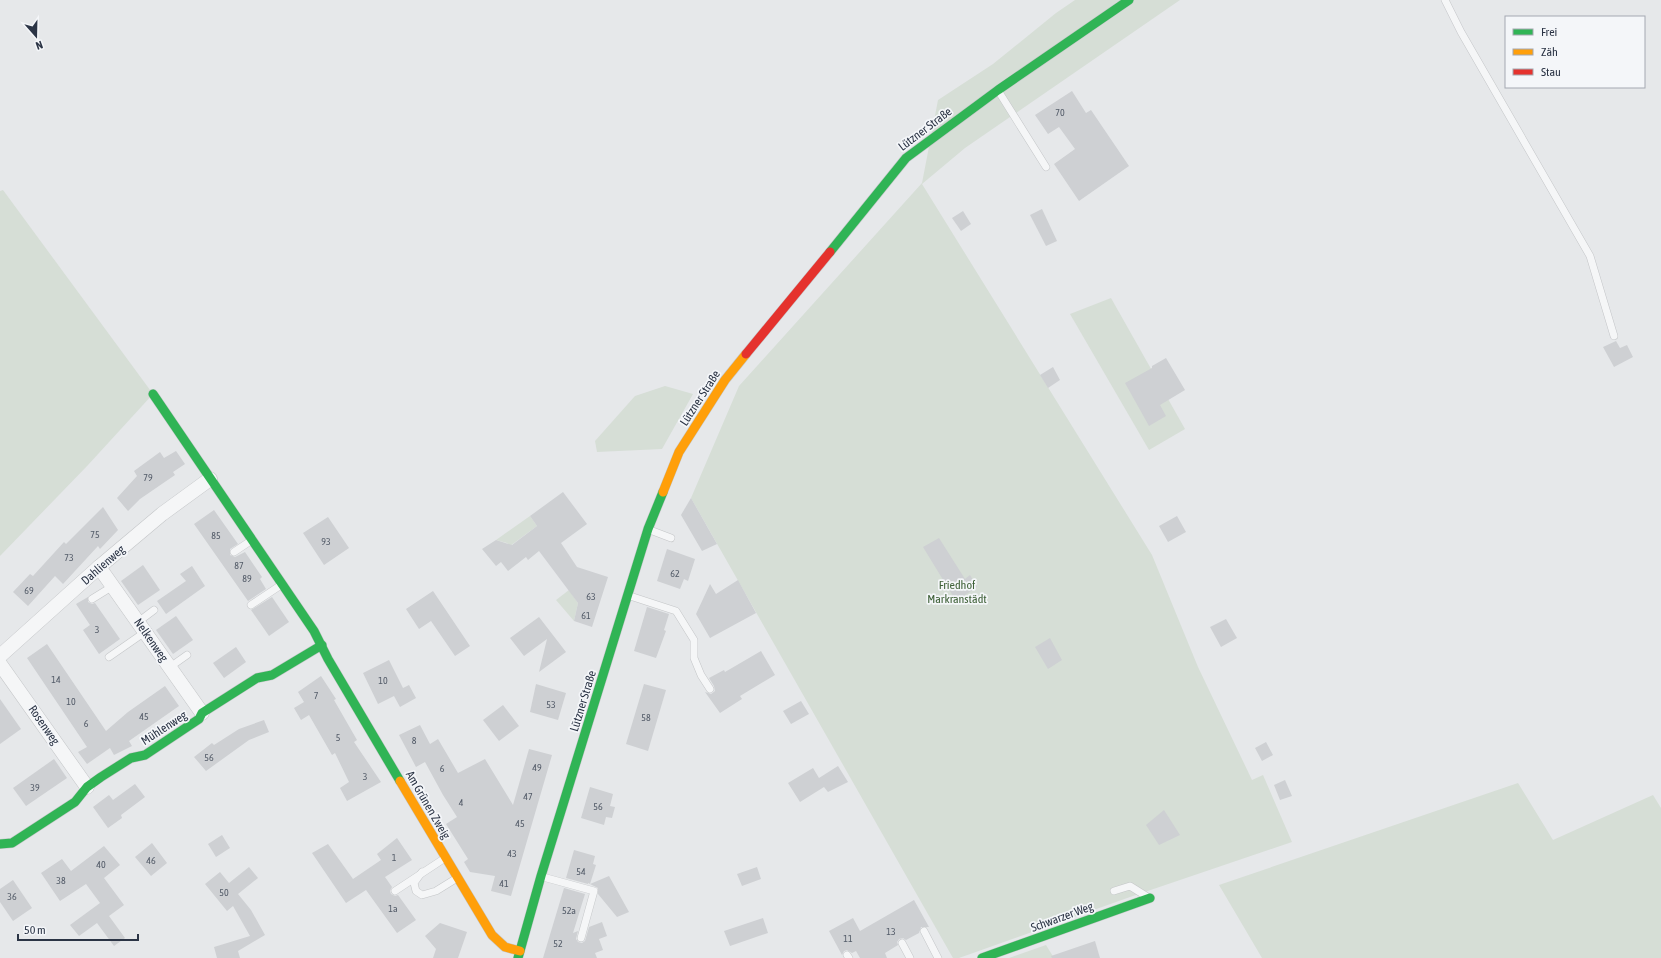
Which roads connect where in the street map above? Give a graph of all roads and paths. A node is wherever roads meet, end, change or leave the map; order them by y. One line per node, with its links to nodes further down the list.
1 (1129, 0): 3 (street, Lützner Straße)
2 (1445, 0): 5 (lane)
3 (998, 90): 4 (lane); 8 (street, Lützner Straße)
4 (1046, 167)
5 (1614, 336)
6 (152, 394): 7 (street)
7 (210, 479): 10 (street); 12 (street, Dahlienweg)
8 (648, 529): 9 (lane); 15 (street, Lützner Straße)
9 (671, 538)
10 (252, 539): 11 (lane); 13 (street)
11 (234, 552)
12 (99, 567): 14 (street, Nelkenweg); 22 (street, Dahlienweg)
13 (282, 584): 17 (lane); 20 (street)
14 (113, 586): 16 (lane); 19 (street, Nelkenweg)
15 (628, 595): 26 (lane); 32 (street, Lützner Straße)
16 (92, 599)
17 (251, 605)
18 (154, 610): 19 (lane)
19 (142, 627): 23 (lane); 25 (street, Nelkenweg)
20 (322, 645): 27 (street, Mühlenweg); 30 (street, Am Grünen Zweig)
21 (187, 655): 25 (lane)
22 (0, 656)
23 (109, 657)
24 (0, 664): 28 (street, Rosenweg)
25 (170, 667): 27 (street, Nelkenweg)
26 (710, 689)
27 (202, 713): 28 (street, Mühlenweg)
28 (87, 787): 29 (street, Mühlenweg)
29 (0, 844)
30 (445, 858): 31 (lane); 33 (street, Am Grünen Zweig)
31 (422, 872): 33 (lane); 34 (lane)
32 (541, 876): 38 (lane); 40 (street, Lützner Straße)
33 (457, 878): 40 (street, Am Grünen Zweig)
34 (394, 891)
35 (1114, 891): 36 (lane)
36 (1150, 898): 43 (street, Schwarzer Weg)
37 (924, 931): 42 (lane)
38 (581, 938)
39 (902, 943): 41 (lane)
40 (519, 954)
41 (910, 958)
42 (938, 958)
43 (982, 958)

